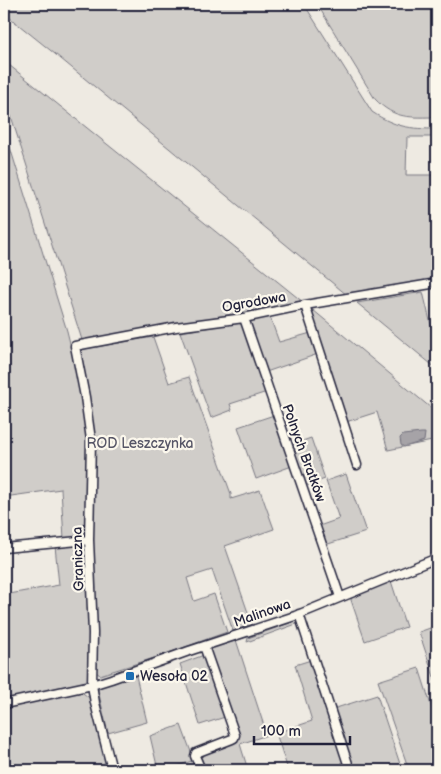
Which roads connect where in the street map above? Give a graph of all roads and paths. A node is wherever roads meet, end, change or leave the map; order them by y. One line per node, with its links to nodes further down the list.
1 (437, 283): 2 (street, Ogrodowa)
2 (305, 305): 3 (street, Ogrodowa); 5 (street)
3 (244, 318): 4 (street, Ogrodowa); 9 (street, Polnych Bratków)
4 (75, 346): 6 (street, Graniczna)
5 (357, 465)
6 (89, 540): 7 (street); 12 (street, Graniczna)
7 (4, 548)
8 (437, 558): 9 (street, Malinowa)
9 (340, 598): 10 (street, Malinowa)
10 (299, 614): 11 (street, Malinowa); 16 (street)
11 (204, 646): 12 (street, Malinowa); 15 (street)
12 (92, 685): 13 (street, Malinowa); 14 (street, Graniczna)
13 (4, 704)
14 (112, 770)
15 (201, 770)
16 (350, 770)

